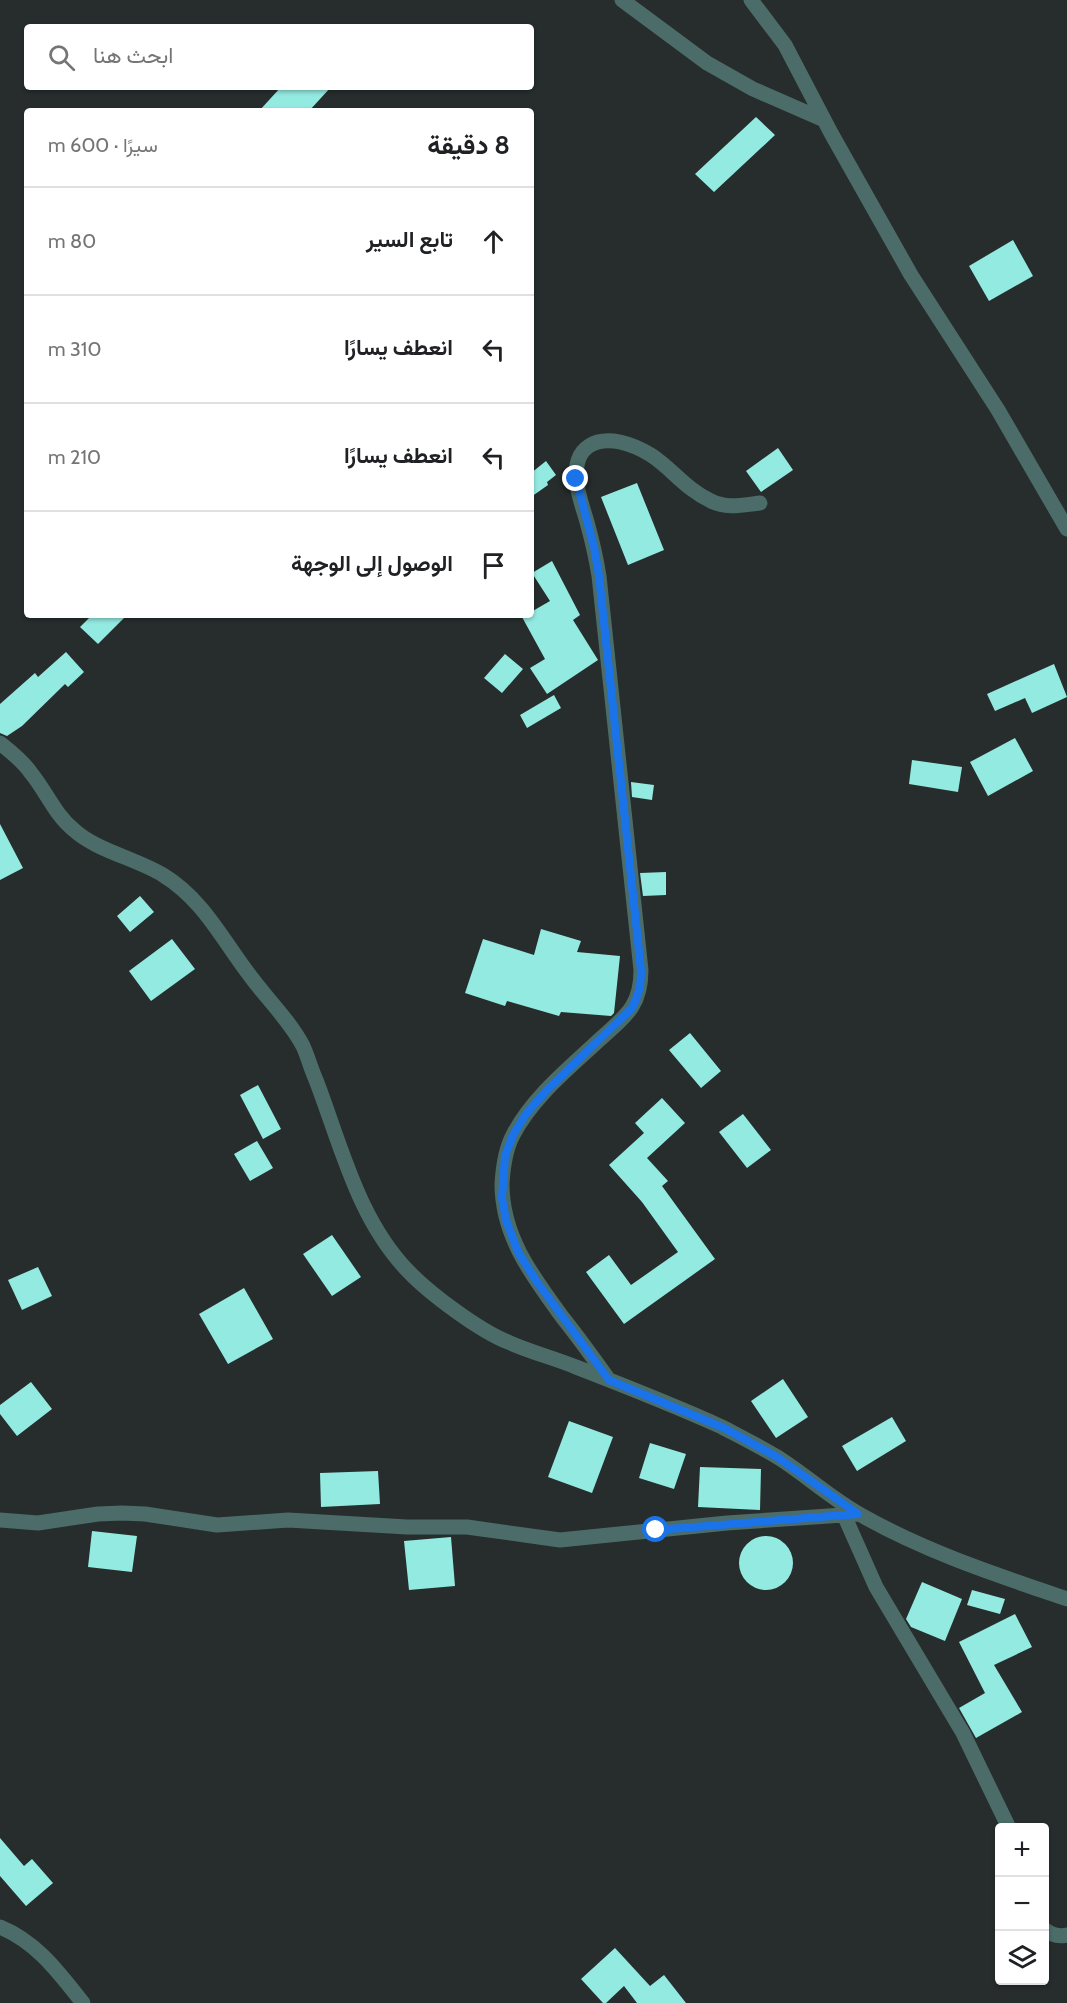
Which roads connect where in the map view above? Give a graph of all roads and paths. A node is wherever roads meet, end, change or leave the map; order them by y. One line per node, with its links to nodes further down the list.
1 (622, 0): 3 (street)
2 (751, 0): 3 (street)
3 (824, 120): 5 (street)
4 (760, 503): 7 (street)
5 (1067, 529)
6 (0, 743): 7 (street)
7 (609, 1380): 8 (street)
8 (851, 1514): 9 (street); 10 (street); 11 (street)
9 (0, 1520)
10 (1067, 1599)
11 (1007, 1823)
12 (0, 1927): 15 (street)
13 (1047, 1931): 14 (street)
14 (1067, 1935)
15 (83, 2003)

